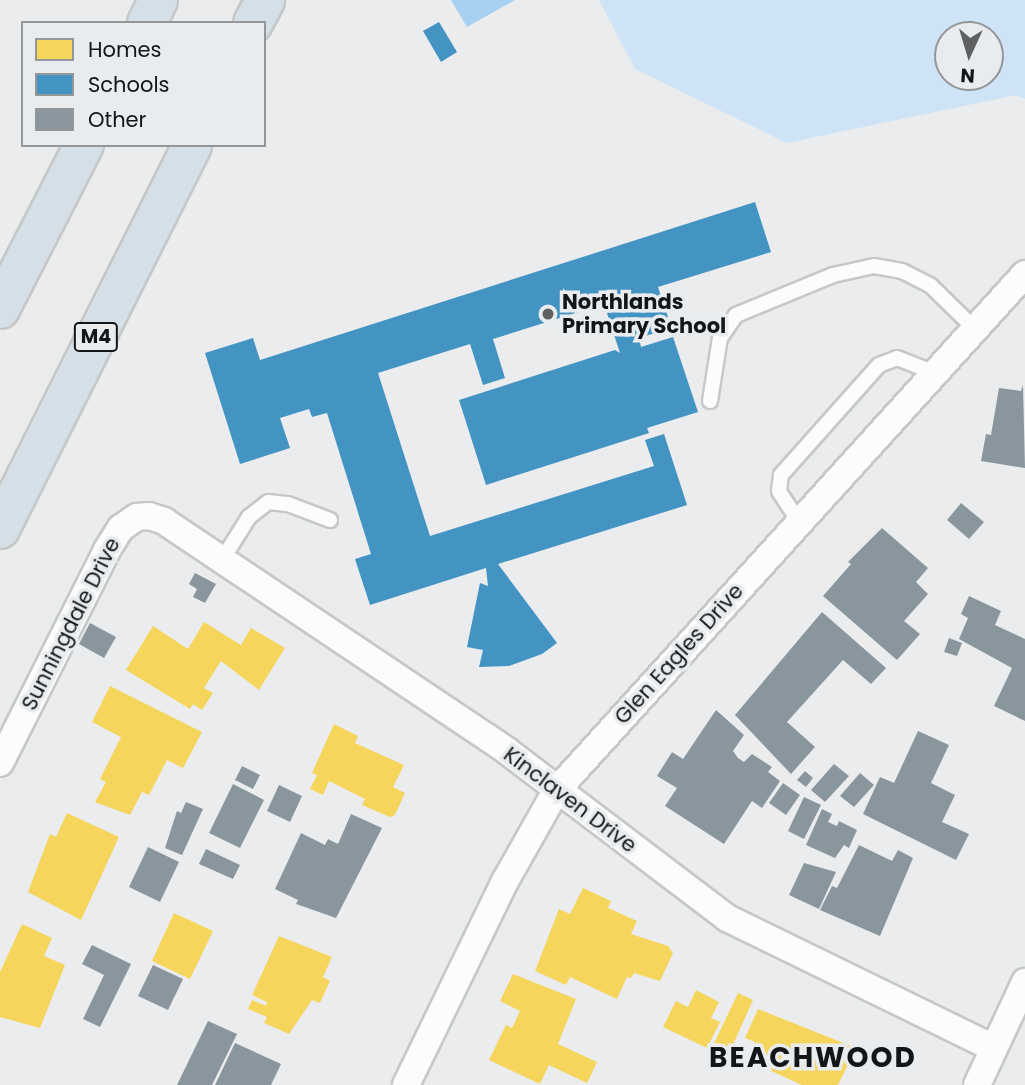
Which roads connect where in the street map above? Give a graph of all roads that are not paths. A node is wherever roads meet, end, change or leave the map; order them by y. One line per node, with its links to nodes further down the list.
1 (158, 0): 3 (highway)
2 (265, 0): 4 (highway)
3 (147, 21)
4 (254, 21)
5 (83, 147): 8 (highway)
6 (191, 147): 15 (highway, M4)
7 (1025, 274): 9 (street, Glen Eagles Drive)
8 (0, 309)
9 (975, 328): 10 (street, Glen Eagles Drive); 11 (lane)
10 (935, 373): 14 (street, Glen Eagles Drive); 14 (lane)
11 (710, 401)
12 (330, 520): 16 (lane)
13 (164, 521): 16 (street, Kinclaven Drive); 17 (street, Sunningdale Drive)
14 (799, 522): 18 (street, Glen Eagles Drive)
15 (0, 529)
16 (222, 560): 18 (street, Kinclaven Drive)
17 (0, 763)
18 (556, 791): 20 (street, Kinclaven Drive); 21 (street, Glen Eagles Drive)
19 (1025, 982): 20 (street)
20 (994, 1048): 22 (street)
21 (406, 1085)
22 (976, 1085)

